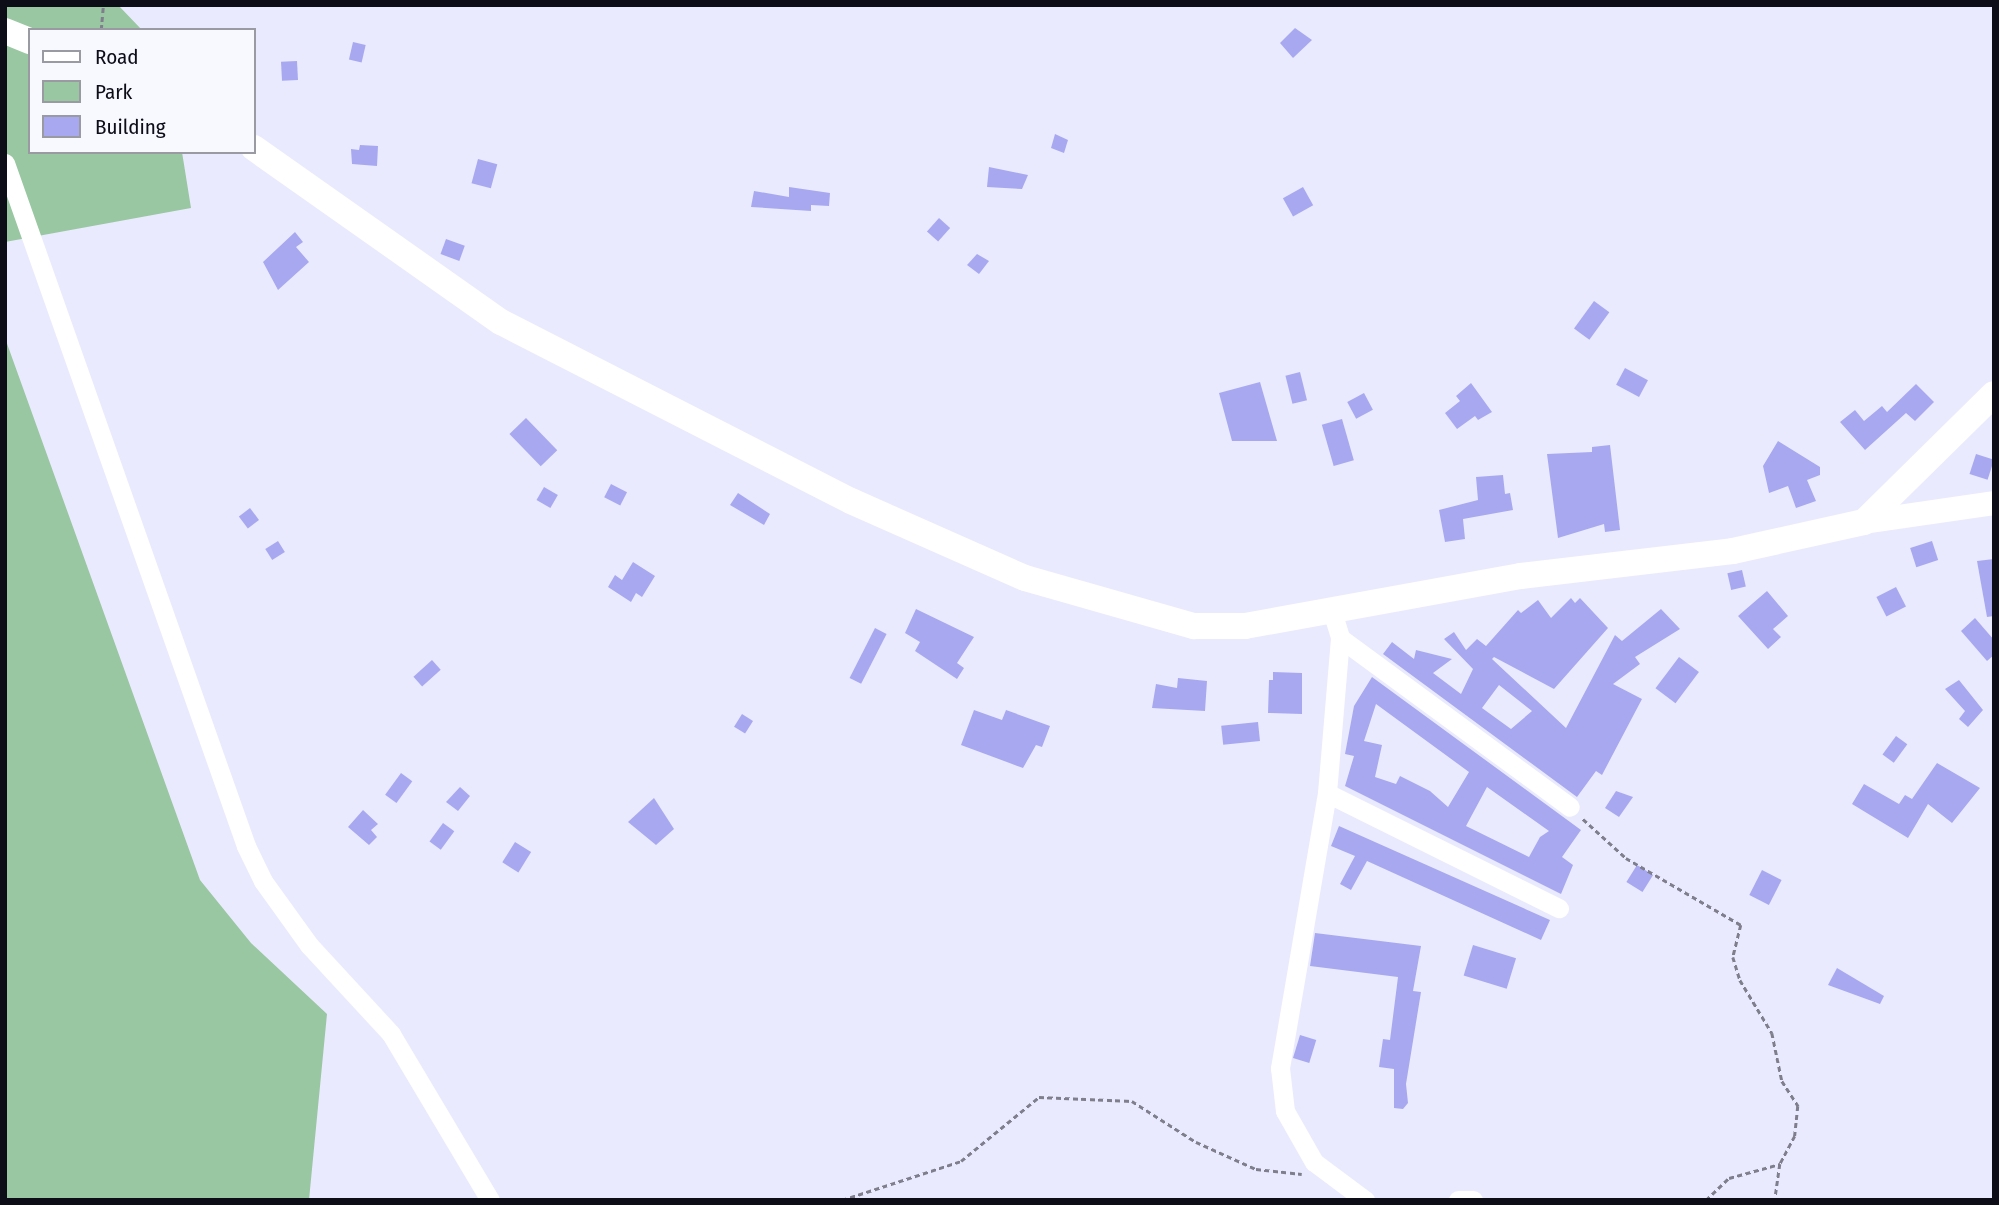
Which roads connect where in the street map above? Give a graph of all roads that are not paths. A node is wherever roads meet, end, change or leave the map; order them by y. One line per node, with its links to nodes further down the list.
1 (5, 31): 2 (main road)
2 (28, 40)
3 (256, 149): 8 (main road)
4 (5, 163): 13 (street)
5 (1994, 394): 7 (main road)
6 (1994, 503): 7 (street)
7 (1864, 522): 8 (main road)
8 (1332, 611): 9 (street)
9 (1340, 638): 10 (street); 11 (street)
10 (1327, 793): 12 (street); 14 (street)
11 (1570, 807)
12 (1559, 908)
13 (490, 1200)
14 (1365, 1200)
15 (1458, 1200): 16 (street)
16 (1473, 1200)

